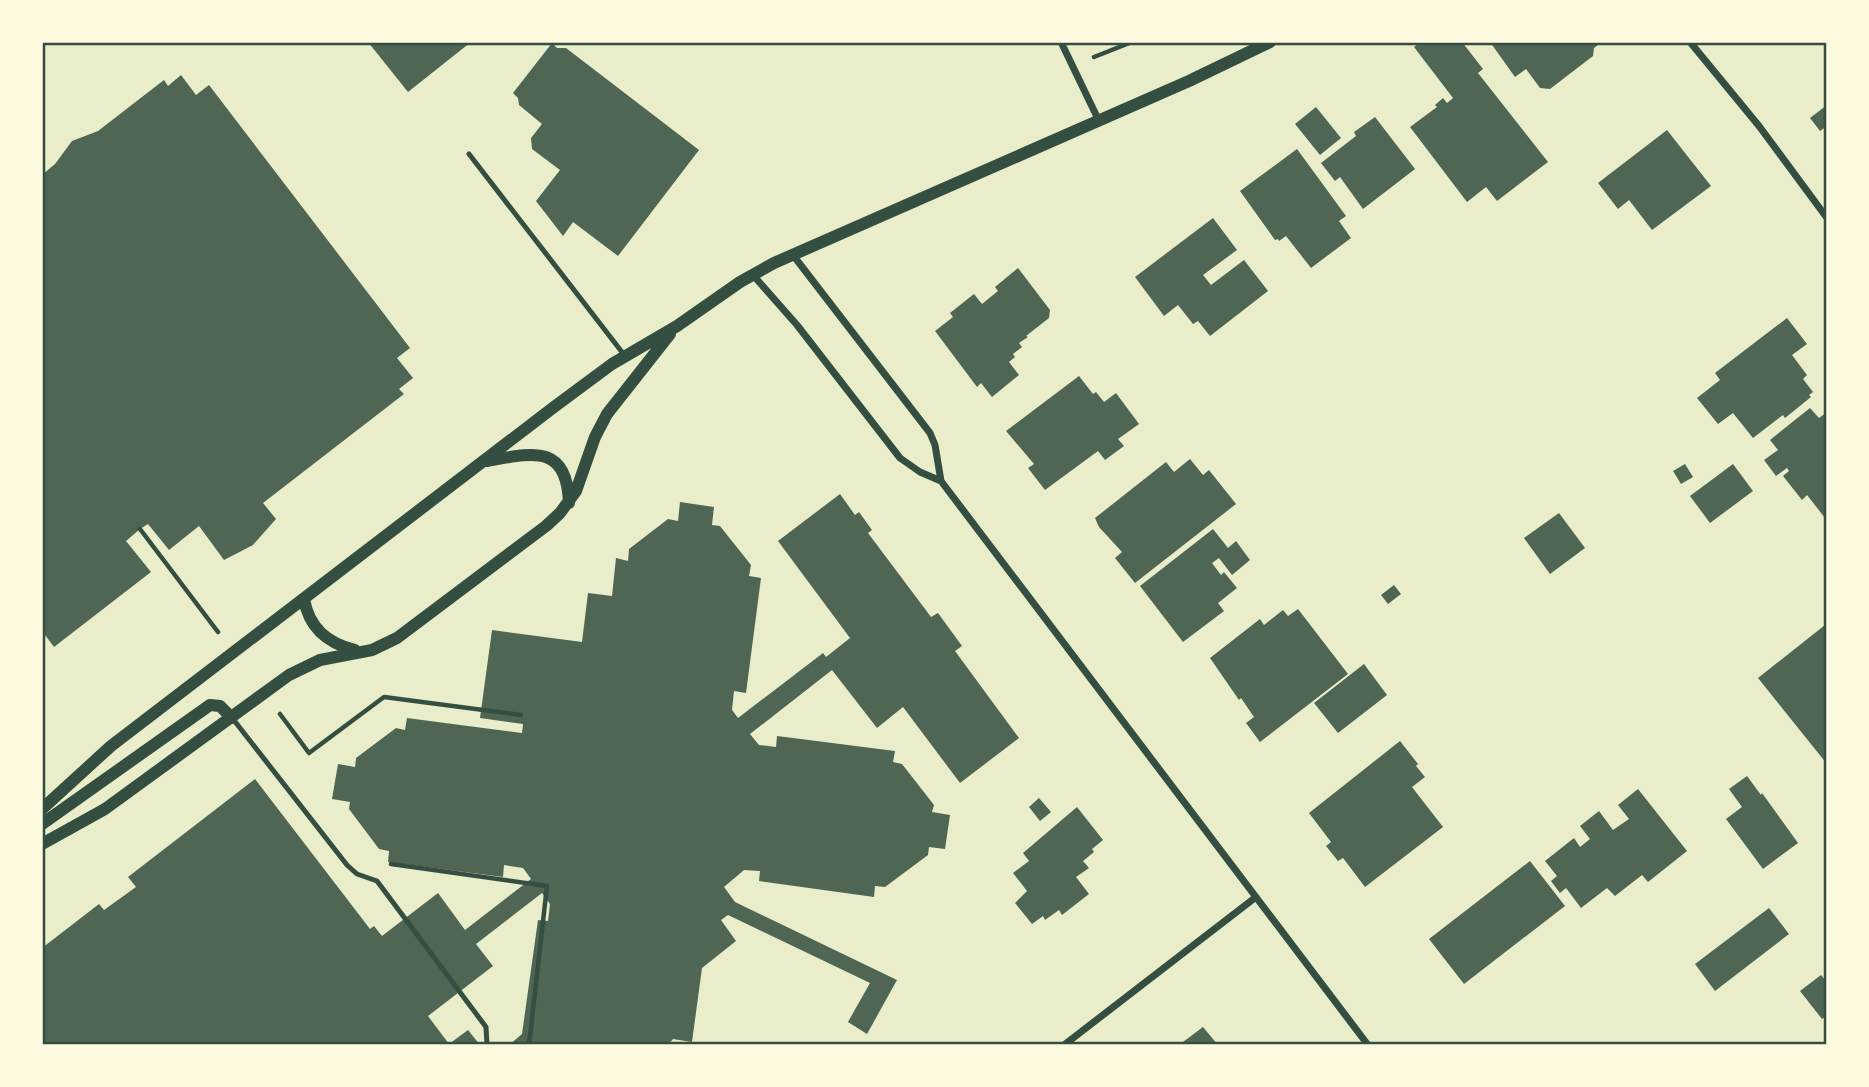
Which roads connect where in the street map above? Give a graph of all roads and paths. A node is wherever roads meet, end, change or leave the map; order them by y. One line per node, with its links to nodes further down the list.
1 (1061, 42): 5 (street)
2 (1132, 42): 5 (path)
3 (1270, 42): 6 (street)
4 (1690, 42): 8 (street)
5 (1072, 66): 6 (street)
6 (1099, 121): 9 (street)
7 (469, 154): 12 (lane)
8 (1827, 218)
9 (793, 256): 10 (street); 14 (street)
10 (753, 275): 11 (street); 14 (street)
11 (677, 326): 12 (street); 15 (street)
12 (626, 357): 13 (street)
13 (484, 461): 15 (street); 16 (street)
14 (941, 481): 23 (street)
15 (569, 503): 17 (street)
16 (304, 599): 17 (street); 19 (street)
17 (362, 652): 18 (street)
18 (232, 718): 20 (street); 21 (street); 24 (lane)
19 (42, 809)
20 (42, 824)
21 (42, 844)
22 (386, 863): 25 (path)
23 (1256, 897): 26 (street); 27 (street)
24 (487, 1045)
25 (528, 1045)
26 (1065, 1045)
27 (1368, 1045)

